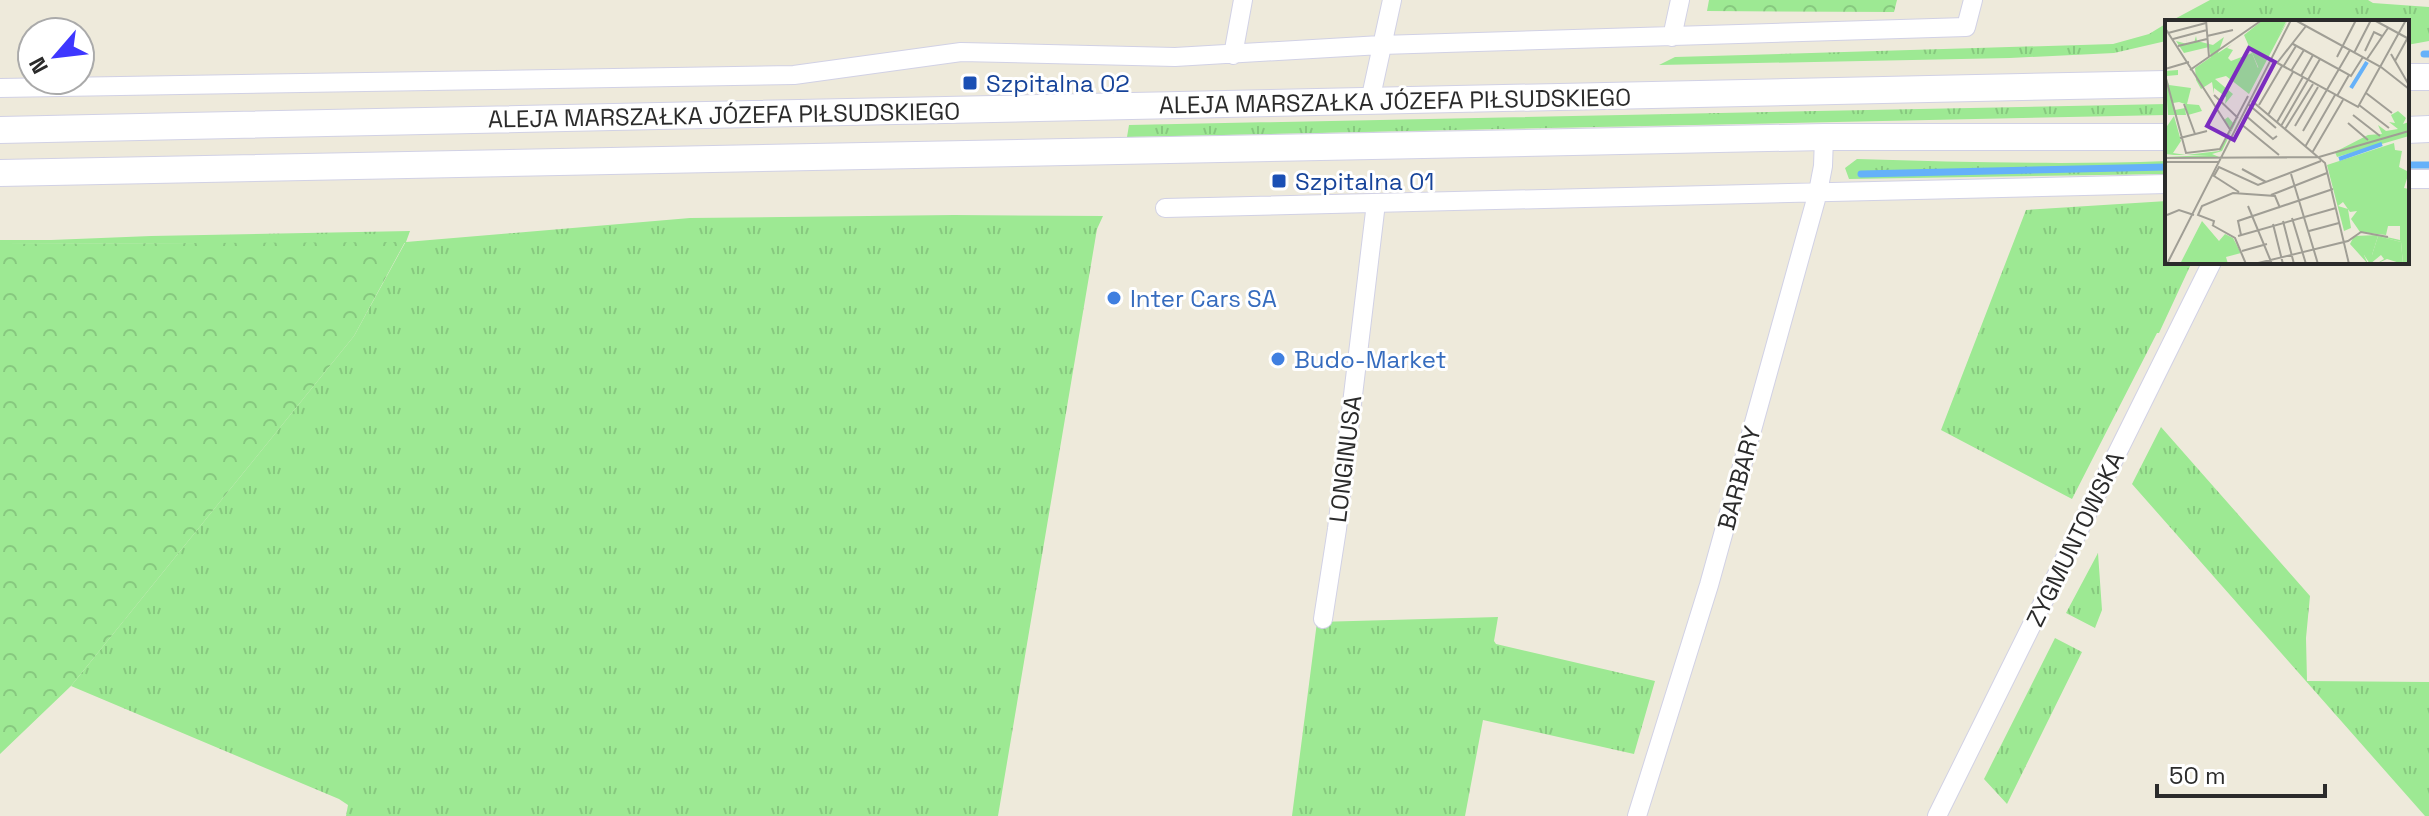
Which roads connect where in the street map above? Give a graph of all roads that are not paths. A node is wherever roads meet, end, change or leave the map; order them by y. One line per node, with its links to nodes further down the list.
1 (1243, 0): 7 (street)
2 (1392, 0): 6 (street)
3 (1680, 0): 5 (street)
4 (1973, 0): 5 (street)
5 (1672, 37): 6 (street)
6 (1381, 45): 7 (street); 10 (street)
7 (1233, 55): 9 (street)
8 (2165, 84): 10 (main road, ALEJA MARSZAŁKA JÓZEFA PIŁSUDSKIEGO)
9 (0, 88)
10 (1370, 101): 12 (main road, ALEJA MARSZAŁKA JÓZEFA PIŁSUDSKIEGO)
11 (2429, 129): 13 (main road)
12 (0, 130)
13 (2409, 130)
14 (1824, 137): 15 (main road, ALEJA MARSZAŁKA JÓZEFA PIŁSUDSKIEGO); 16 (main road, ALEJA MARSZAŁKA JÓZEFA PIŁSUDSKIEGO); 18 (street, BARBARY)
15 (2165, 137)
16 (0, 173)
17 (2165, 184): 18 (street)
18 (1818, 192): 19 (street); 23 (street, BARBARY)
19 (1376, 203): 20 (street); 22 (street, LONGINUSA)
20 (1165, 208)
21 (2211, 264): 24 (street, ZYGMUNTOWSKA)
22 (1323, 619)
23 (1637, 816)
24 (1937, 816)

